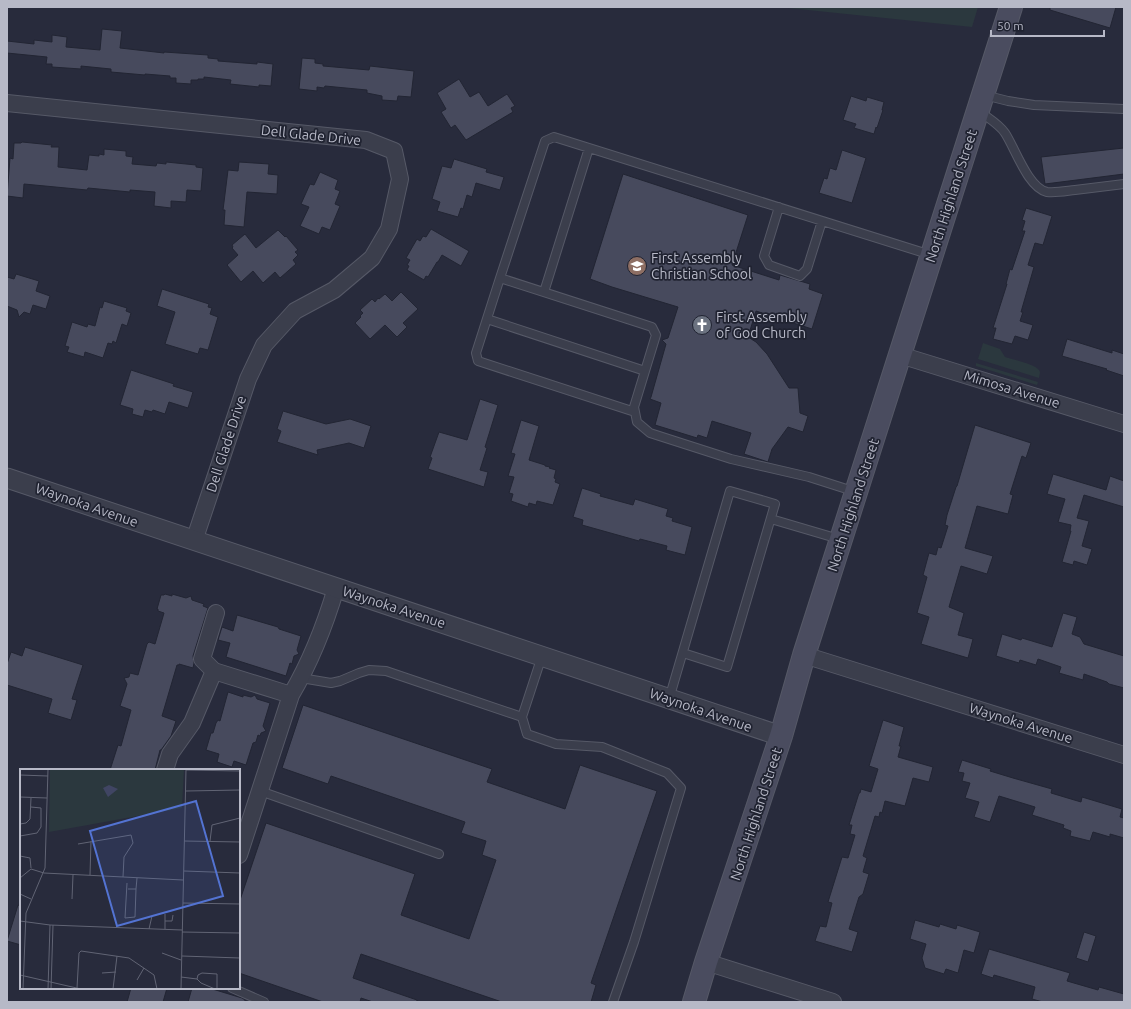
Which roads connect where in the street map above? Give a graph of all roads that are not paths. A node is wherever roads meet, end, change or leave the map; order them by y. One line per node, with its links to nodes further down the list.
1 (1011, 7): 3 (main road, North Highland Street)
2 (7, 103): 21 (street, Dell Glade Drive)
3 (981, 103): 4 (lane); 6 (lane); 9 (main road, North Highland Street)
4 (1124, 109)
5 (589, 148): 7 (lane); 10 (lane); 11 (lane)
6 (1124, 184)
7 (779, 207): 8 (lane); 8 (lane)
8 (822, 221): 9 (lane)
9 (932, 256): 13 (main road, North Highland Street)
10 (500, 278): 11 (lane); 12 (lane)
11 (544, 292): 14 (lane)
12 (487, 318): 14 (lane); 15 (lane)
13 (900, 355): 16 (street, Mimosa Avenue); 18 (main road, North Highland Street)
14 (645, 371): 15 (lane)
15 (635, 412): 18 (lane)
16 (1124, 424)
17 (7, 478): 21 (street, Waynoka Avenue)
18 (857, 492): 20 (main road, North Highland Street)
19 (771, 519): 20 (lane); 24 (lane); 24 (lane)
20 (841, 540): 25 (main road, North Highland Street)
21 (194, 541): 22 (street, Waynoka Avenue)
22 (336, 588): 26 (street, Waynoka Avenue); 28 (street)
23 (216, 613): 27 (street)
24 (683, 653): 30 (lane)
25 (804, 655): 32 (main road, North Highland Street); 33 (street, Waynoka Avenue)
26 (542, 656): 30 (street, Waynoka Avenue); 31 (lane)
27 (214, 671): 29 (street); 34 (street)
28 (301, 678): 29 (street); 31 (lane)
29 (291, 695): 35 (street)
30 (669, 699): 32 (street, Waynoka Avenue)
31 (522, 717): 41 (lane)
32 (781, 736): 38 (main road, North Highland Street)
33 (1124, 755)
34 (165, 769)
35 (260, 791): 36 (street); 37 (lane)
36 (240, 852)
37 (439, 854)
38 (706, 962): 42 (main road, North Highland Street); 43 (street)
39 (234, 989): 40 (lane)
40 (264, 1002)
41 (613, 1002)
42 (694, 1002)
43 (833, 1002)

